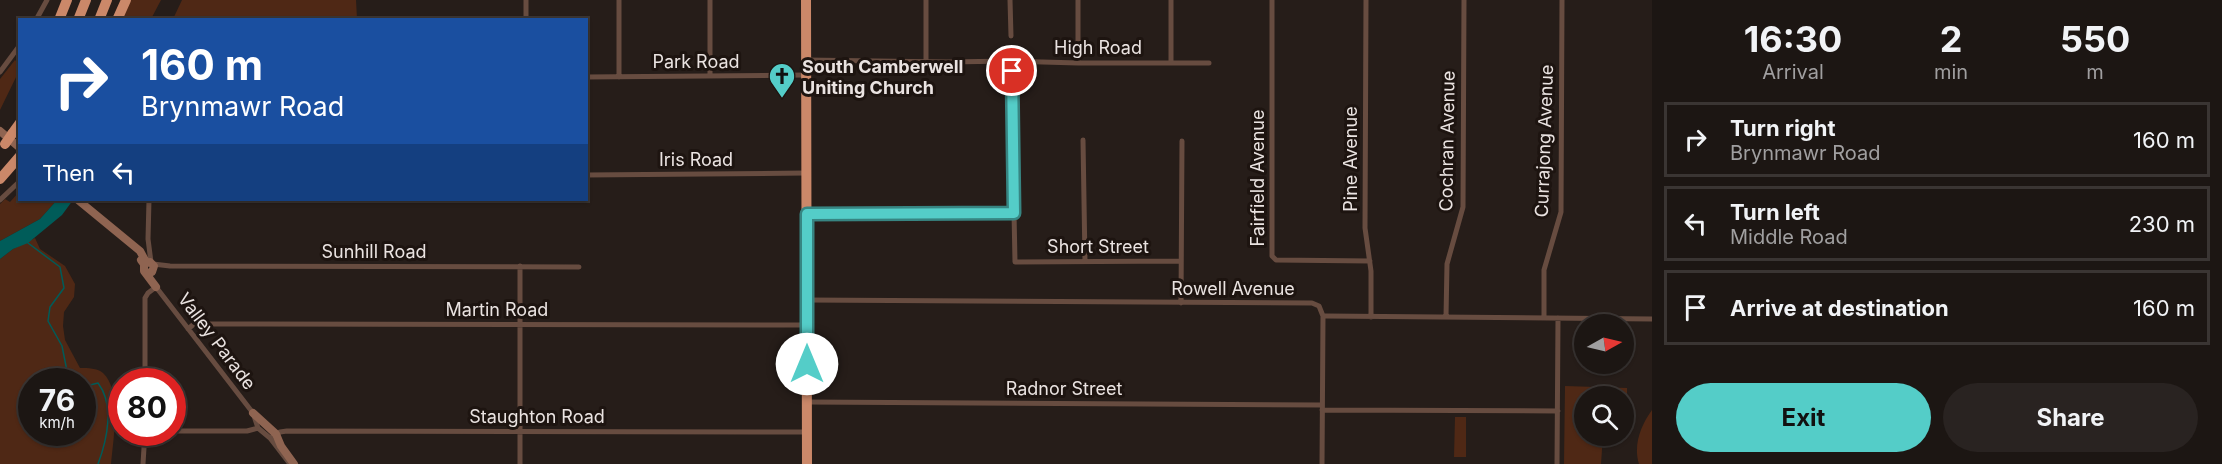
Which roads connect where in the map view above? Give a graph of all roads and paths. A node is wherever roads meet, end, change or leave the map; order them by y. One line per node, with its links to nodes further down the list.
1 (47, 0): 18 (street)
2 (67, 0): 19 (highway)
3 (86, 0): 20 (highway)
4 (107, 0): 21 (highway)
5 (126, 0): 22 (highway)
6 (526, 0): 23 (street)
7 (619, 0): 36 (street)
8 (710, 0): 34 (street)
9 (806, 0): 26 (highway)
10 (926, 0): 28 (street)
11 (1010, 0): 24 (street)
12 (1078, 0): 29 (street)
13 (1171, 0): 30 (street)
14 (1272, 0): 57 (street, Fairfield Avenue)
15 (1366, 0): 57 (street, Pine Avenue)
16 (1464, 0): 66 (street, Cochran Avenue)
17 (1562, 0): 67 (street, Currajong Avenue)
18 (37, 18)
19 (60, 18)
20 (79, 18)
21 (100, 18)
22 (118, 18)
23 (526, 18)
24 (1011, 36)
25 (18, 48): 32 (street)
26 (806, 60): 28 (street, High Road); 33 (highway)
27 (1011, 61): 28 (street, High Road); 29 (street, High Road); 51 (street)
28 (926, 62)
29 (1078, 63): 30 (street, High Road)
30 (1171, 63): 31 (street, High Road)
31 (1209, 63)
32 (0, 72)
33 (806, 75): 34 (street, Park Road); 44 (highway)
34 (710, 76): 36 (street, Park Road)
35 (588, 77): 36 (street, Park Road)
36 (619, 77)
37 (18, 126): 41 (highway)
38 (0, 131): 42 (street)
39 (1083, 140): 55 (street)
40 (1182, 141): 56 (street)
41 (6, 142)
42 (18, 146)
43 (18, 158): 46 (highway)
44 (806, 173): 45 (street, Iris Road); 52 (highway)
45 (588, 175)
46 (0, 179)
47 (18, 183): 48 (street)
48 (0, 200)
49 (149, 201): 53 (street, Valley Parade)
50 (83, 202): 54 (street)
51 (1014, 213): 52 (street); 55 (street, Short Street)
52 (807, 214): 62 (highway)
53 (148, 241): 54 (street); 58 (street, Valley Parade)
54 (131, 246): 58 (street)
55 (1085, 261): 56 (street, Short Street)
56 (1181, 261): 63 (street)
57 (1370, 261): 65 (street, Pine Avenue)
58 (149, 266): 59 (street, Sunhill Road); 61 (street, Valley Parade)
59 (519, 266): 60 (street, Sunhill Road); 70 (street)
60 (579, 267)
61 (156, 287): 72 (street, Valley Parade); 73 (street)
62 (807, 300): 63 (street, Rowell Avenue); 71 (highway)
63 (1181, 303): 64 (street, Rowell Avenue)
64 (1323, 316): 65 (street, Rowell Avenue); 75 (street)
65 (1371, 317): 66 (street, Rowell Avenue)
66 (1446, 317): 67 (street, Rowell Avenue)
67 (1544, 317): 68 (street, Rowell Avenue)
68 (1558, 318): 69 (street, Rowell Avenue); 76 (street)
69 (1652, 319)
70 (520, 324): 71 (street, Martin Road); 72 (street, Martin Road); 80 (street)
71 (807, 325): 74 (highway)
72 (188, 329): 77 (street, Valley Parade)
73 (145, 368)
74 (807, 402): 75 (street, Radnor Street); 81 (highway)
75 (1322, 407): 76 (street, Radnor Street); 89 (street)
76 (1558, 411): 90 (street)
77 (253, 413): 78 (street, Valley Parade); 82 (street, Valley Parade)
78 (258, 428): 79 (street); 82 (street, Valley Parade)
79 (186, 430)
80 (519, 431): 81 (street, Staughton Road); 82 (street, Staughton Road); 87 (street)
81 (807, 432): 88 (highway)
82 (273, 436): 85 (street, Valley Parade); 86 (street, Valley Parade)
83 (145, 446): 84 (street)
84 (144, 464)
85 (290, 464)
86 (294, 464)
87 (520, 464)
88 (807, 464)
89 (1322, 464)
90 (1557, 464)

